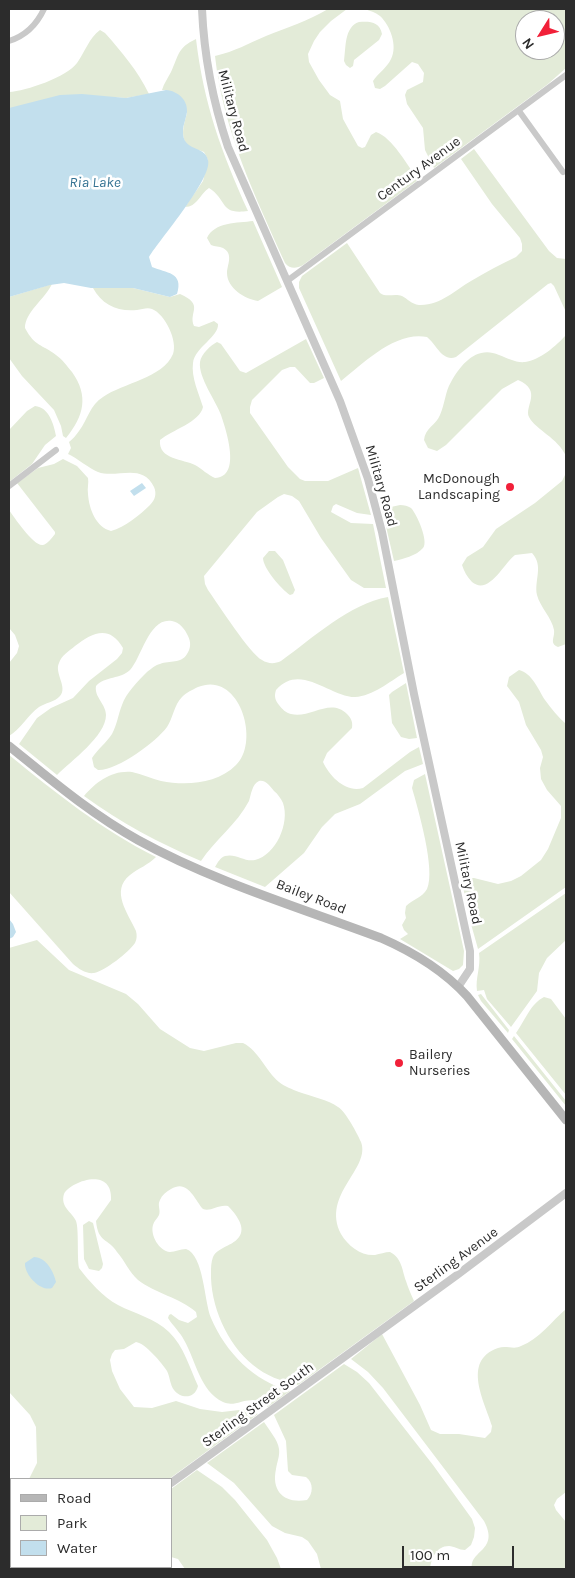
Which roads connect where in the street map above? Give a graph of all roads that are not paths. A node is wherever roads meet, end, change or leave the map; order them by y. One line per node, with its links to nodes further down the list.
1 (44, 9): 3 (street)
2 (202, 9): 7 (street, Military Road)
3 (9, 41)
4 (566, 75): 5 (street, Century Avenue)
5 (518, 111): 6 (street); 7 (street, Century Avenue)
6 (564, 172)
7 (286, 281): 11 (street, Military Road)
8 (56, 450): 9 (street)
9 (9, 486)
10 (9, 746): 11 (main road, Bailey Road)
11 (458, 987): 12 (main road, Bailey Road)
12 (566, 1120)
13 (566, 1193): 14 (street, Sterling Avenue)
14 (360, 1346): 15 (street, Sterling Street South)
15 (172, 1482)

